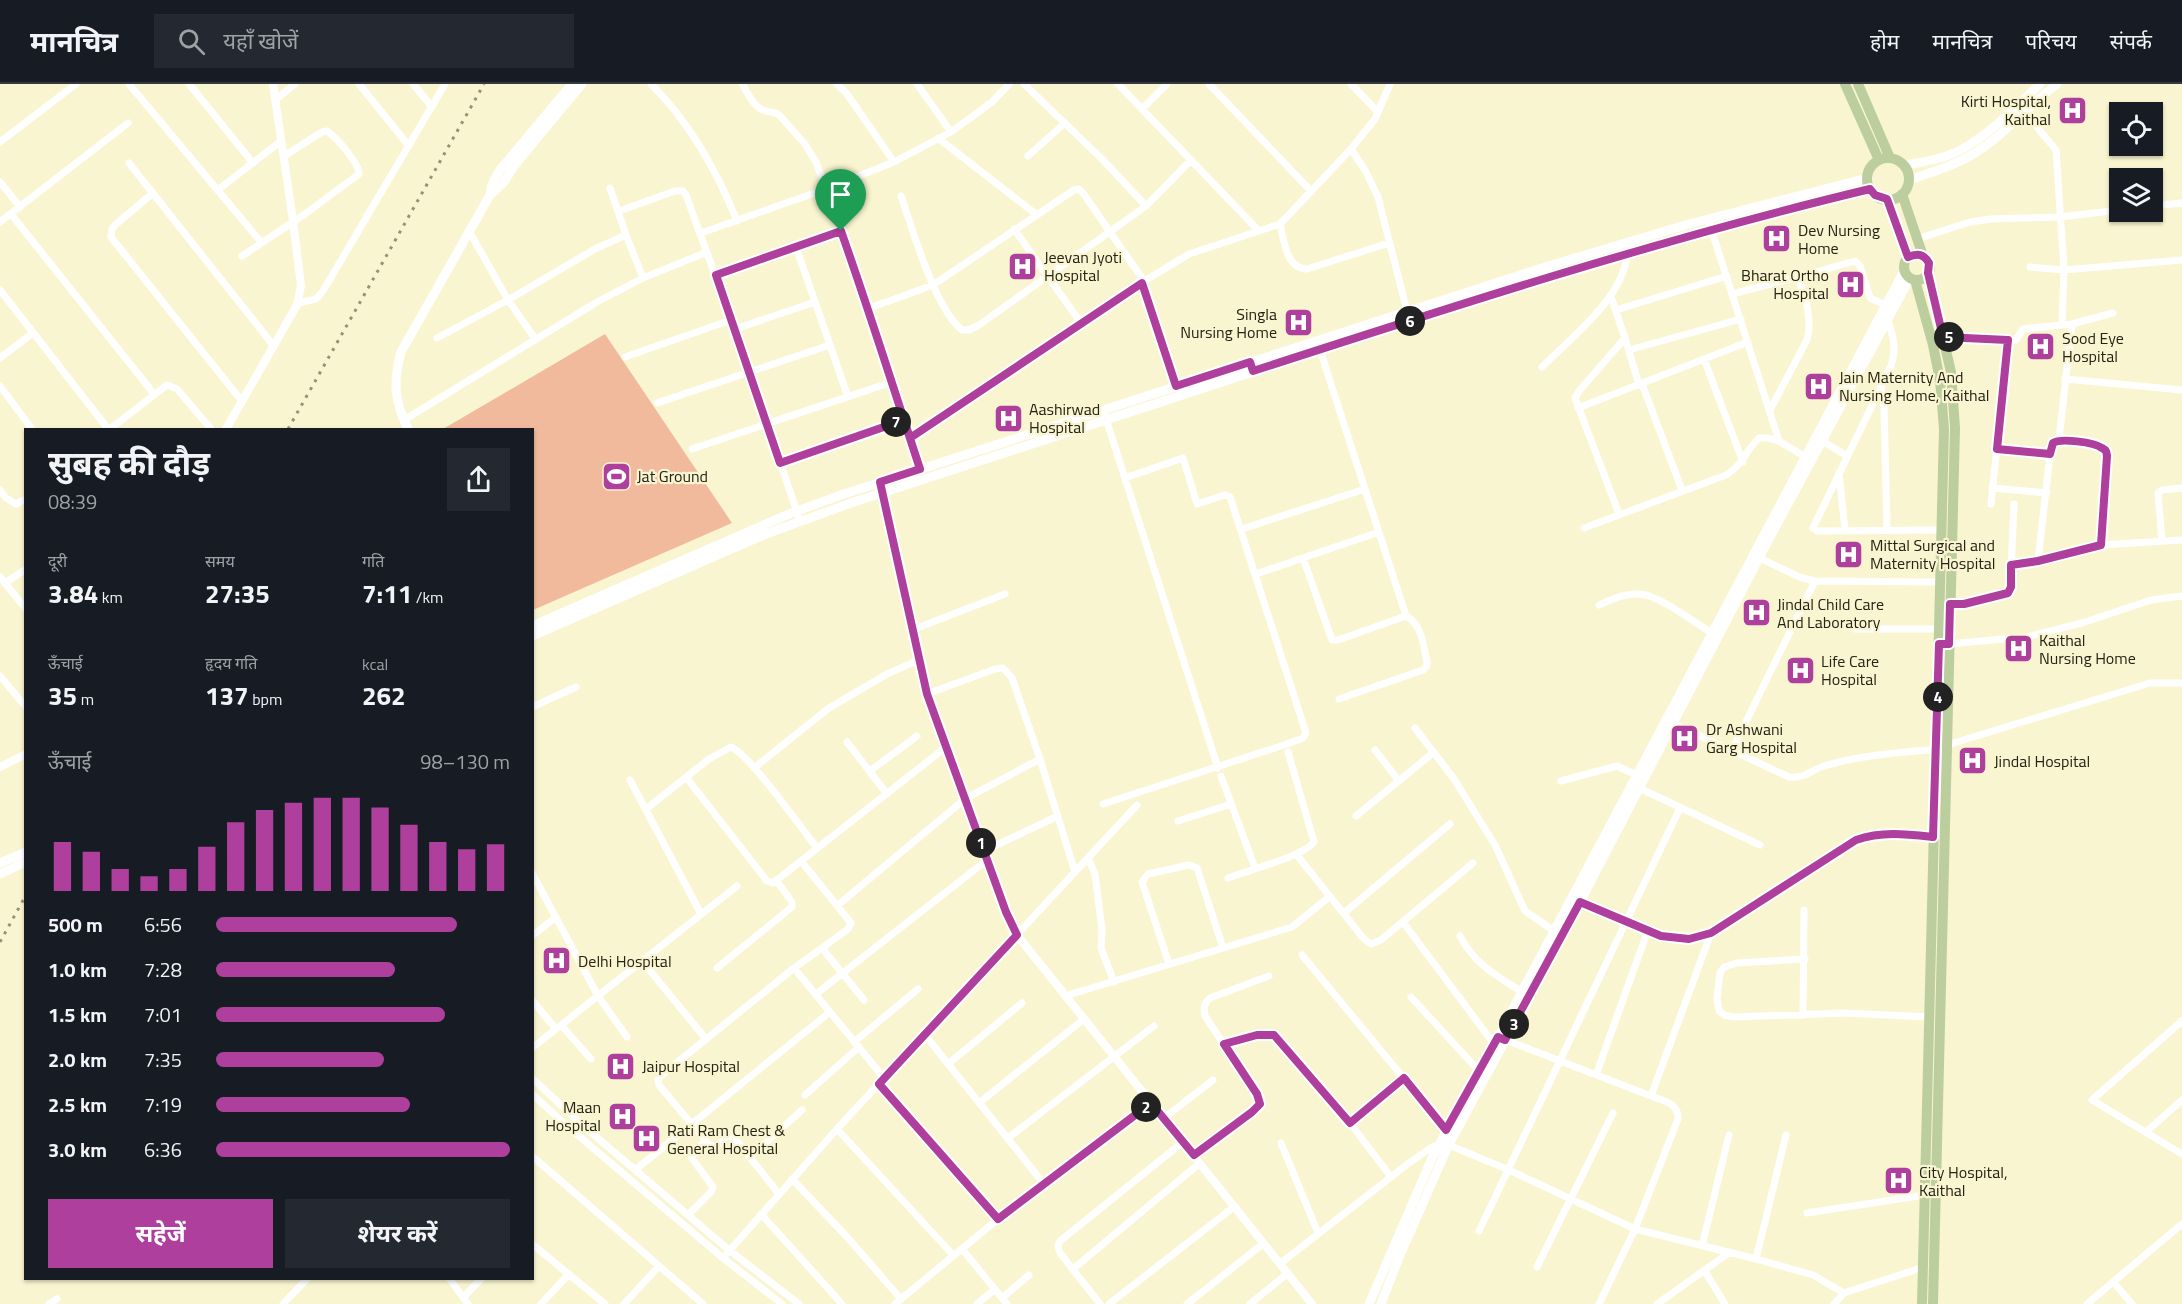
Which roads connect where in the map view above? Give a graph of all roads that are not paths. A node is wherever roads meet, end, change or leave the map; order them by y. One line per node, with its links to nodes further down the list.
1 (76, 84): 36 (street)
2 (129, 84): 51 (street)
3 (189, 84): 45 (street)
4 (273, 84): 26 (street)
5 (295, 84): 26 (street)
6 (359, 84): 37 (street)
7 (413, 84): 27 (street)
8 (445, 84): 27 (street)
9 (572, 84): 56 (main road)
10 (582, 84): 56 (main road)
11 (651, 84): 70 (street)
12 (742, 84): 52 (street)
13 (837, 84): 43 (street)
14 (917, 84): 33 (street)
15 (1009, 84): 33 (street)
16 (1024, 84): 32 (street)
17 (1118, 84): 28 (street)
18 (1167, 84): 28 (street)
19 (1209, 84): 53 (street)
20 (1351, 84): 30 (street)
21 (1390, 84): 30 (street)
22 (1845, 84): 41 (main road)
23 (1858, 84): 41 (main road)
24 (2040, 84): 29 (main road)
25 (2056, 84): 29 (main road)
26 (275, 99): 35 (street)
27 (432, 107): 37 (street)
28 (1142, 109): 42 (street)
29 (2021, 109): 46 (main road); 47 (main road); 67 (street)
30 (1378, 112): 38 (street)
31 (128, 123): 62 (street)
32 (1065, 123): 40 (street); 61 (street)
33 (951, 132): 34 (street)
34 (938, 138): 43 (street); 66 (street)
35 (281, 141): 39 (street); 45 (street)
36 (0, 142)
37 (409, 146): 107 (street)
38 (1351, 149): 53 (street); 83 (street)
39 (284, 156): 69 (street); 69 (street)
40 (1028, 156)
41 (1885, 159): 46 (main road); 49 (main road)
42 (1191, 160): 61 (street); 77 (street)
43 (894, 162): 52 (street)
44 (129, 163): 54 (street)
45 (253, 163): 51 (street)
46 (1904, 165): 47 (main road)
47 (1909, 180): 55 (main road)
48 (0, 183): 62 (street)
49 (1869, 183): 58 (main road); 68 (main road); 74 (main road)
50 (610, 188): 63 (street)
51 (219, 189): 82 (street)
52 (826, 189): 70 (street); 76 (street)
53 (1311, 191): 72 (street)
54 (153, 194): 127 (street); 146 (street)
55 (1902, 194): 58 (main road); 81 (main road)
56 (490, 195): 75 (main road)
57 (901, 196): 101 (street)
58 (1887, 199): 89 (main road)
59 (2182, 203): 60 (street)
60 (2163, 205)
61 (1146, 206): 78 (street)
62 (20, 207): 65 (street)
63 (619, 211): 79 (street); 80 (street)
64 (2109, 211): 67 (street)
65 (11, 214): 71 (street); 144 (street)
66 (1037, 215): 73 (street); 78 (street)
67 (2060, 217): 81 (street); 92 (street)
68 (1708, 219): 74 (street); 112 (main road)
69 (293, 221): 82 (street); 107 (street)
70 (737, 221): 79 (street)
71 (0, 222)
72 (1280, 224): 77 (street); 83 (street)
73 (1014, 229): 95 (street); 101 (street)
74 (1712, 230): 86 (main road); 96 (street)
75 (470, 231): 105 (street); 153 (main road)
76 (841, 231): 84 (street); 109 (street)
77 (1259, 231): 100 (street)
78 (1111, 232): 95 (street); 100 (street)
79 (701, 234): 85 (street)
80 (626, 235): 99 (street); 105 (street)
81 (1917, 239): 88 (main road)
82 (261, 242): 87 (street)
83 (1389, 243): 112 (street)
84 (796, 247): 94 (street); 106 (street)
85 (707, 252): 94 (street); 99 (street)
86 (1627, 254): 104 (street); 112 (main road)
87 (243, 256)
88 (1923, 256): 89 (main road); 93 (main road)
89 (1908, 257): 97 (main road)
90 (2182, 260): 92 (street)
91 (2030, 267): 92 (street)
92 (2064, 270): 117 (street)
93 (1928, 273): 97 (main road); 121 (main road)
94 (716, 275): 114 (street)
95 (1047, 276): 101 (street); 116 (street)
96 (1726, 276): 103 (street); 110 (street)
97 (1910, 276): 108 (main road); 115 (main road); 191 (main road)
98 (1798, 277): 103 (street); 108 (street); 149 (street)
99 (643, 278): 124 (street)
100 (1143, 282): 116 (street); 141 (street)
101 (933, 285): 109 (street)
102 (0, 290): 120 (street)
103 (1732, 294): 113 (street)
104 (1611, 297): 110 (street); 135 (street)
105 (508, 300): 122 (street); 124 (street)
106 (815, 302): 119 (street); 128 (street)
107 (298, 303): 127 (street)
108 (1886, 305): 167 (main road)
109 (867, 309): 138 (street)
110 (1616, 310): 123 (street)
111 (2114, 313): 118 (street)
112 (1408, 316): 129 (main road); 134 (main road)
113 (1741, 319): 126 (street); 130 (street)
114 (731, 320): 119 (street); 131 (street)
115 (1888, 320): 142 (street); 162 (main road)
116 (1081, 323): 159 (street)
117 (2062, 324): 118 (street); 125 (street)
118 (2072, 324): 137 (street)
119 (735, 329): 136 (street)
120 (33, 333): 132 (street); 155 (street)
121 (1943, 337): 125 (street); 209 (main road)
122 (437, 338)
123 (1625, 338): 130 (street); 148 (street)
124 (536, 340): 153 (street)
125 (2008, 340): 164 (street)
126 (1748, 342): 133 (street); 149 (street)
127 (273, 345): 146 (street)
128 (830, 345): 136 (street); 145 (street)
129 (1320, 350): 134 (main road); 176 (street)
130 (1629, 350): 139 (street)
131 (625, 357)
132 (0, 358)
133 (1704, 359): 139 (street); 168 (street)
134 (1252, 367): 141 (main road); 150 (main road)
135 (1542, 367)
136 (750, 372): 147 (street); 152 (street)
137 (2066, 380): 143 (street); 160 (street)
138 (892, 382): 145 (street); 151 (street)
139 (1641, 384): 148 (street); 178 (street)
140 (0, 386): 154 (street)
141 (1176, 386): 150 (main road)
142 (1881, 387): 166 (street); 190 (street)
143 (2182, 390)
144 (154, 394): 156 (street); 157 (street)
145 (848, 397): 152 (street)
146 (241, 400): 158 (street)
147 (657, 403)
148 (1578, 408): 185 (street)
149 (1770, 410): 161 (street)
150 (1104, 415): 170 (main road); 172 (street); 179 (main road)
151 (904, 420): 159 (street); 169 (street)
152 (767, 424): 163 (street); 169 (street)
153 (406, 425)
154 (31, 428)
155 (108, 428)
156 (110, 428)
157 (210, 428)
158 (227, 428)
159 (910, 438): 170 (street)
160 (2059, 439): 165 (street); 195 (street)
161 (1779, 441): 167 (street); 168 (street)
162 (1822, 441): 166 (street); 167 (main road)
163 (692, 449)
164 (1997, 449): 165 (street); 174 (street)
165 (2050, 454): 180 (street)
166 (1847, 456): 171 (street)
167 (1808, 458): 196 (main road)
168 (1743, 462): 178 (street)
169 (780, 463): 184 (street)
170 (920, 469): 173 (main road)
171 (1839, 473): 189 (street); 189 (street)
172 (1125, 478): 188 (street); 242 (street)
173 (880, 482): 179 (street); 184 (main road)
174 (1992, 488): 180 (street); 182 (street)
175 (2182, 488): 193 (street)
176 (1365, 489): 188 (street); 192 (street)
177 (0, 490): 181 (street)
178 (1682, 490): 185 (street)
179 (882, 493): 186 (main road); 216 (street)
180 (2047, 493): 198 (street)
181 (24, 501)
182 (1991, 504)
183 (2013, 504): 199 (street)
184 (797, 511): 186 (street); 208 (main road)
185 (1619, 514): 187 (street)
186 (800, 521): 208 (main road)
187 (1584, 528)
188 (1242, 529): 201 (street)
189 (1845, 530): 190 (street)
190 (1887, 530): 191 (street)
191 (1942, 530): 204 (main road)
192 (1379, 532): 197 (street); 212 (street)
193 (2162, 540): 194 (street); 195 (street)
194 (2182, 540)
195 (2101, 545): 198 (street)
196 (1756, 557): 203 (street); 218 (main road)
197 (1303, 558): 201 (street); 212 (street)
198 (2038, 561): 199 (street)
199 (2011, 565): 209 (street)
200 (24, 570): 205 (street)
201 (1256, 574): 242 (street)
202 (0, 577): 205 (street)
203 (1815, 581): 204 (street); 235 (street)
204 (1941, 582): 214 (main road)
205 (5, 583): 211 (street)
206 (1005, 594): 216 (street)
207 (2182, 596): 219 (street)
208 (596, 603): 213 (main road); 217 (main road)
209 (1950, 604): 219 (main road)
210 (1599, 605): 218 (street)
211 (24, 607)
212 (1406, 616): 225 (street)
213 (534, 625)
214 (1940, 628): 215 (street); 219 (main road)
215 (1855, 629)
216 (912, 630): 220 (street)
217 (534, 635)
218 (1714, 635): 228 (main road)
219 (1944, 644): 233 (main road)
220 (919, 660): 224 (street); 241 (street)
221 (0, 676): 226 (street)
222 (2182, 684): 233 (street)
223 (576, 687): 227 (street)
224 (927, 694): 232 (street); 239 (street)
225 (1339, 699)
226 (24, 705)
227 (534, 706)
228 (1669, 722): 235 (street); 246 (main road)
229 (1415, 728): 237 (street)
230 (917, 736): 243 (street)
231 (846, 742): 243 (street)
232 (946, 747): 251 (street); 252 (street)
233 (1942, 747): 235 (street); 262 (main road); 263 (main road)
234 (1375, 750): 248 (street)
235 (1732, 750)
236 (1288, 752): 268 (street)
237 (1434, 752): 248 (street); 292 (street)
238 (24, 754): 240 (street)
239 (1040, 759): 252 (street); 258 (street)
240 (2, 762)
241 (754, 768): 245 (street); 265 (street)
242 (1218, 768): 253 (street)
243 (870, 771): 251 (street)
244 (1221, 776): 254 (street)
245 (686, 777): 257 (street); 280 (street)
246 (1640, 777): 249 (street); 250 (main road)
247 (630, 780): 257 (street)
248 (1399, 781): 259 (street)
249 (1561, 781)
250 (1635, 787): 256 (street); 283 (main road)
251 (887, 794): 265 (street)
252 (965, 799): 266 (street); 284 (street)
253 (1103, 804)
254 (1231, 804): 260 (street); 275 (street)
255 (1137, 805): 269 (street)
256 (1680, 808): 264 (street); 289 (street)
257 (646, 809): 286 (street)
258 (1058, 816): 266 (street); 276 (street)
259 (1356, 816)
260 (1178, 821)
261 (1450, 824): 287 (street)
262 (1933, 837): 263 (street); 293 (street); 319 (main road)
263 (1945, 837): 434 (main road)
264 (1760, 845)
265 (817, 848): 271 (street)
266 (984, 850): 270 (street)
267 (24, 853): 274 (main road)
268 (1296, 854): 275 (street); 282 (street)
269 (1088, 858): 276 (street); 307 (street)
270 (987, 860): 295 (street); 305 (street)
271 (801, 861): 280 (street); 284 (street)
272 (24, 863): 277 (main road)
273 (1473, 863): 290 (street)
274 (0, 864)
275 (1255, 868): 279 (street)
276 (1075, 872): 295 (street)
277 (0, 874)
278 (534, 877): 288 (street)
279 (1228, 878)
280 (776, 880): 303 (street)
281 (737, 886): 286 (street)
282 (1329, 897): 287 (street); 298 (street)
283 (1576, 900): 289 (street); 292 (main road); 327 (main road)
284 (838, 905): 297 (street)
285 (1804, 910): 300 (street)
286 (701, 914): 301 (street)
287 (1344, 914): 290 (street)
288 (556, 917): 294 (street); 311 (street)
289 (1627, 921): 291 (street); 333 (street)
290 (1403, 922): 327 (street)
291 (1648, 930): 293 (street); 336 (street)
292 (1554, 931): 309 (main road)
293 (1711, 933): 344 (street)
294 (534, 934)
295 (1017, 935): 312 (street); 324 (street)
296 (1460, 936): 309 (street)
297 (822, 948): 304 (street); 305 (street)
298 (1223, 948): 302 (street); 302 (street)
299 (1302, 955): 338 (street)
300 (1805, 959): 318 (street); 318 (street)
301 (642, 961): 311 (street); 326 (street)
302 (1169, 964): 307 (street)
303 (717, 968)
304 (794, 968): 310 (street); 326 (street)
305 (843, 973): 310 (street); 314 (street)
306 (1269, 976): 329 (street)
307 (1114, 982): 312 (street)
308 (918, 989): 328 (street)
309 (1522, 992): 327 (main road)
310 (816, 994): 317 (street)
311 (598, 996): 323 (street); 325 (street)
312 (1065, 996): 320 (street)
313 (1411, 997): 335 (street)
314 (864, 1000)
315 (534, 1001): 323 (street)
316 (1022, 1003): 334 (street)
317 (830, 1012): 328 (street); 351 (street)
318 (1803, 1015): 319 (street)
319 (1930, 1017): 373 (main road)
320 (1084, 1019): 331 (street); 346 (street)
321 (2182, 1022): 354 (street)
322 (1154, 1026): 331 (street)
323 (559, 1027): 330 (street); 332 (street)
324 (925, 1035): 334 (street); 337 (street)
325 (627, 1036)
326 (706, 1039): 351 (street)
327 (1499, 1040): 333 (street); 335 (main road); 358 (main road)
328 (856, 1044): 337 (street); 342 (street)
329 (1224, 1044): 352 (street); 363 (street)
330 (534, 1046)
331 (1114, 1056): 347 (street); 357 (street)
332 (591, 1059)
333 (1561, 1061): 336 (street); 368 (street)
334 (948, 1064): 346 (street)
335 (1479, 1071): 358 (main road)
336 (1596, 1075): 344 (street)
337 (884, 1078): 341 (street)
338 (1404, 1078): 352 (street); 358 (street)
339 (534, 1080): 367 (street)
340 (1213, 1080): 350 (street)
341 (879, 1084): 353 (street); 379 (street)
342 (805, 1095)
343 (534, 1096): 391 (street)
344 (1651, 1096): 381 (street)
345 (2182, 1100): 354 (street)
346 (979, 1103): 357 (street)
347 (1151, 1103): 350 (street); 371 (street)
348 (802, 1110): 364 (street)
349 (1613, 1113): 374 (street)
350 (1164, 1118): 360 (street)
351 (691, 1123): 359 (street); 367 (street)
352 (1350, 1123): 369 (street)
353 (837, 1129): 370 (street); 390 (street)
354 (2146, 1132): 362 (street)
355 (1786, 1134): 392 (street)
356 (1729, 1135): 386 (street)
357 (1008, 1138): 371 (street)
358 (1447, 1138): 368 (street); 369 (street); 427 (main road); 428 (main road)
359 (705, 1141): 364 (street); 378 (street)
360 (1183, 1142): 363 (street); 397 (street)
361 (1281, 1143): 383 (street)
362 (2182, 1154)
363 (1194, 1155): 366 (street)
364 (750, 1157): 372 (street)
365 (534, 1161): 394 (street)
366 (1200, 1163): 375 (street); 397 (street)
367 (635, 1170): 378 (street)
368 (1509, 1170): 374 (street); 382 (street)
369 (1391, 1177): 383 (street)
370 (792, 1179): 372 (street); 411 (street)
371 (1044, 1184): 379 (street)
372 (779, 1194): 377 (street)
373 (1925, 1195): 376 (street); 396 (main road)
374 (1572, 1200): 381 (street); 395 (street)
375 (1234, 1206): 384 (street); 423 (street)
376 (1807, 1213)
377 (761, 1214): 388 (street); 420 (street)
378 (688, 1215): 388 (street)
379 (998, 1219): 387 (street)
380 (2182, 1224): 405 (street)
381 (1635, 1230): 386 (street); 429 (street)
382 (1479, 1231)
383 (1318, 1233): 393 (street)
384 (1264, 1243): 393 (street); 424 (street)
385 (534, 1246): 400 (street)
386 (1702, 1246): 389 (street)
387 (962, 1249): 390 (street); 406 (street)
388 (729, 1250): 391 (street); 419 (street)
389 (1730, 1252): 392 (street); 398 (street)
390 (954, 1255): 411 (street)
391 (723, 1258): 418 (street)
392 (1756, 1259): 407 (street)
393 (1281, 1263): 399 (street)
394 (659, 1266): 416 (street); 417 (street)
395 (1537, 1267)
396 (1924, 1267): 407 (street); 433 (main road)
397 (1072, 1269): 422 (street)
398 (1704, 1270): 430 (street); 431 (street)
399 (1288, 1273): 425 (street); 426 (street)
400 (569, 1274): 414 (street); 415 (street)
401 (1029, 1275): 410 (street)
402 (306, 1280): 413 (street)
403 (450, 1280): 409 (street)
404 (481, 1280): 409 (street)
405 (2113, 1282): 435 (street); 436 (street)
406 (995, 1289): 410 (street); 421 (street)
407 (1844, 1293): 432 (street)
408 (57, 1299): 412 (street)
409 (466, 1301)
410 (1004, 1301)
411 (898, 1302)
412 (49, 1304)
413 (283, 1304)
414 (541, 1304)
415 (605, 1304)
416 (624, 1304)
417 (703, 1304)
418 (782, 1304)
419 (799, 1304)
420 (842, 1304)
421 (977, 1304)
422 (1100, 1304)
423 (1109, 1304)
424 (1187, 1304)
425 (1250, 1304)
426 (1312, 1304)
427 (1369, 1304)
428 (1381, 1304)
429 (1599, 1304)
430 (1657, 1304)
431 (1725, 1304)
432 (1834, 1304)
433 (1922, 1304)
434 (1933, 1304)
435 (2087, 1304)
436 (2132, 1304)

